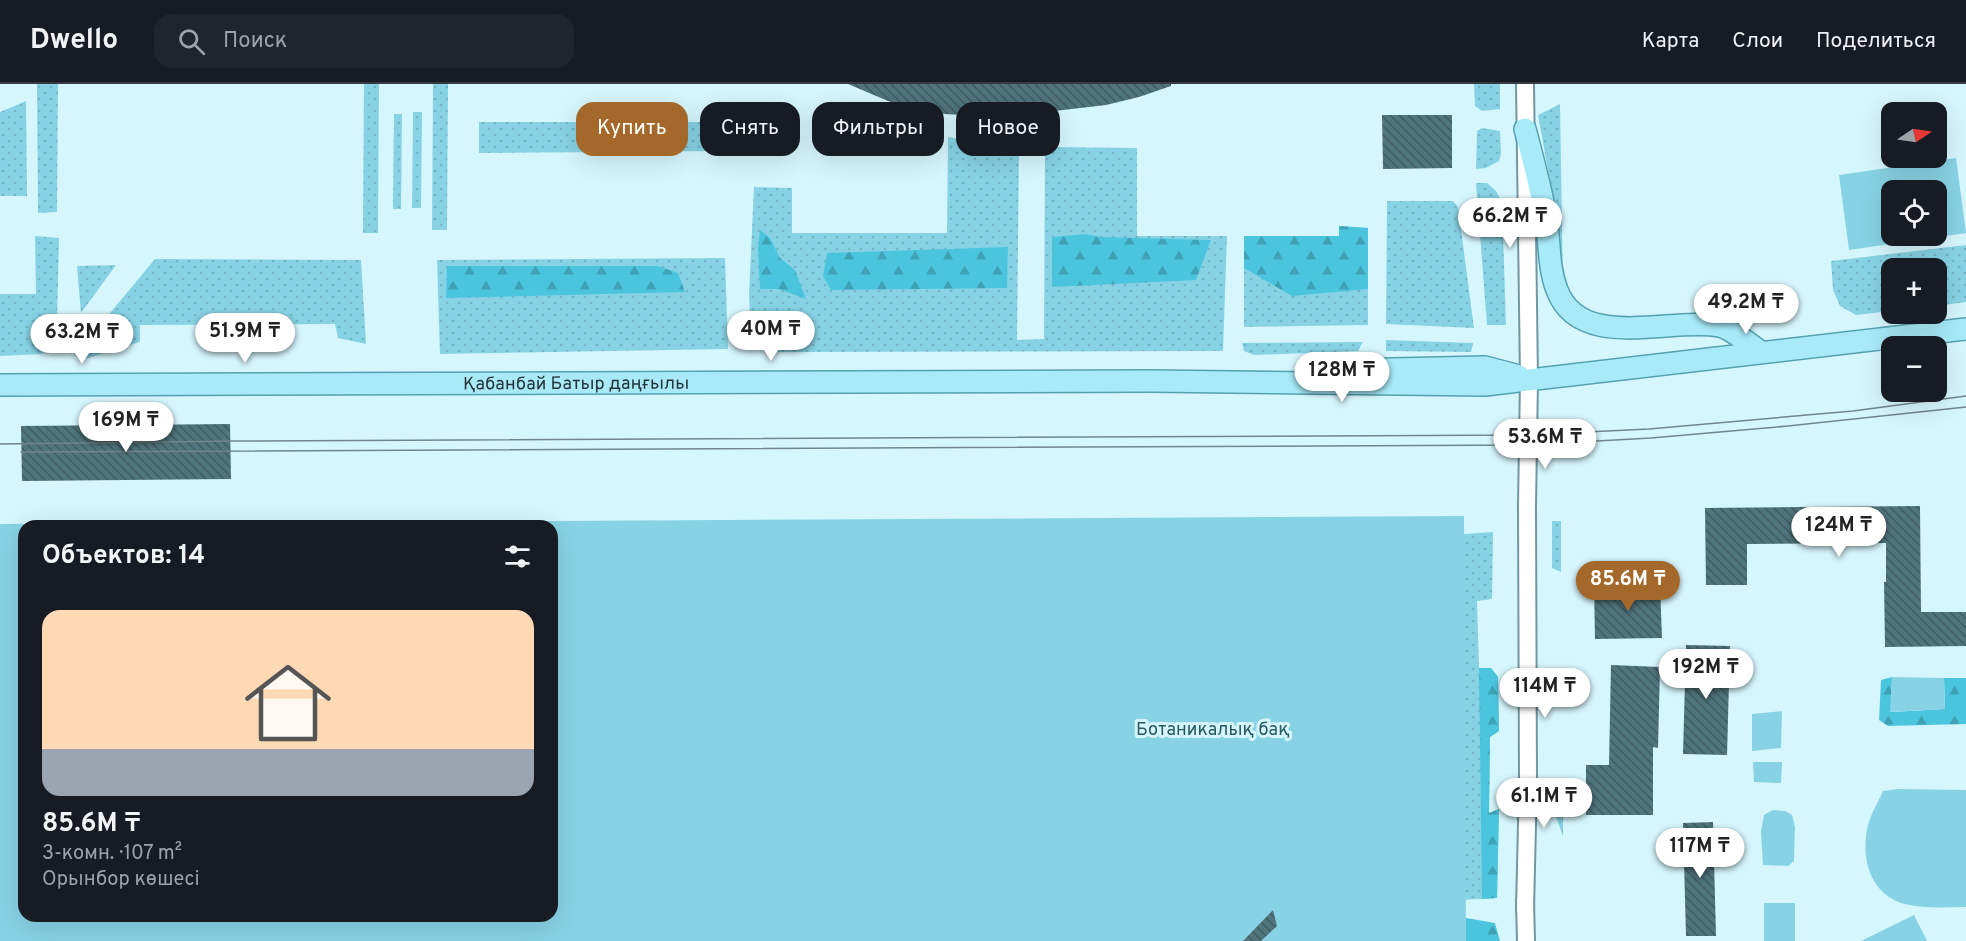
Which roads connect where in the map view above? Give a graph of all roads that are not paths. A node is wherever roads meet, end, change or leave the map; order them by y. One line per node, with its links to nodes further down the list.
1 (1525, 84): 2 (street)
2 (1525, 129): 4 (main road); 5 (street)
3 (1966, 329): 4 (main road, Қабанбай Батыр даңғылы)
4 (1761, 352): 5 (main road, Қабанбай Батыр даңғылы)
5 (1529, 379): 6 (main road, Қабанбай Батыр даңғылы); 7 (street)
6 (0, 385)
7 (1526, 941)

